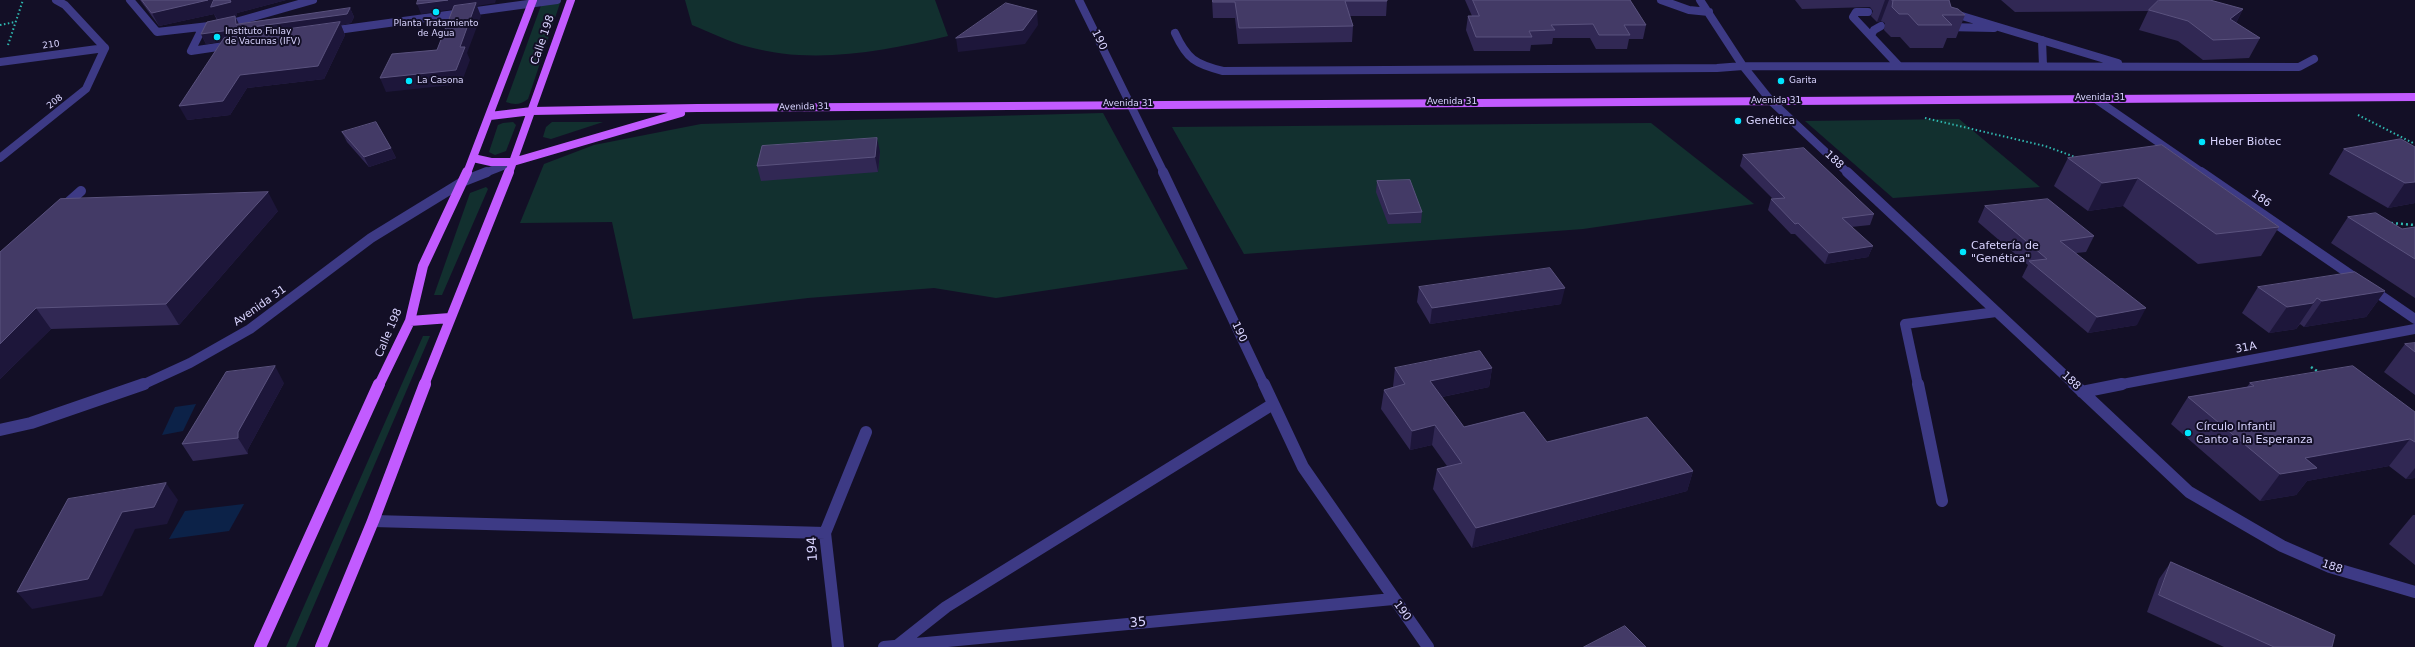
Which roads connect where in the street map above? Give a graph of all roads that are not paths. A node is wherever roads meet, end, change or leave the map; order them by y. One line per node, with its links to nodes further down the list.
1 (56, 0): 22 (street)
2 (130, 0): 15 (street)
3 (313, 0): 15 (street)
4 (556, 0): 9 (street)
5 (571, 0): 34 (main road, Calle 198)
6 (1079, 0): 32 (street, 190)
7 (1661, 0): 10 (street)
8 (1700, 0): 10 (street, 188)
9 (533, 2): 17 (street); 35 (main road, Calle 198)
10 (1709, 12): 25 (street, 188)
11 (1868, 12): 19 (street)
12 (1944, 13): 16 (street)
13 (1881, 26): 19 (street)
14 (1945, 26): 16 (street)
15 (203, 27): 21 (street)
16 (2010, 30): 20 (street)
17 (318, 33)
18 (1175, 34): 25 (street)
19 (1872, 35): 26 (street)
20 (2042, 40): 27 (street); 28 (street)
21 (239, 44)
22 (105, 48): 24 (street, 210); 36 (street, 208)
23 (2314, 59): 28 (street)
24 (1, 62)
25 (1743, 66): 26 (street); 31 (street, 188)
26 (1899, 66): 27 (street)
27 (2043, 66): 28 (street)
28 (2129, 67)
29 (2415, 97): 30 (main road, Avenida 31)
30 (2094, 98): 31 (main road, Avenida 31); 44 (street, 186)
31 (1771, 101): 32 (main road, Avenida 31); 42 (street, 188)
32 (1131, 104): 33 (main road, Avenida 31); 48 (street, 190)
33 (697, 108): 34 (main road, Avenida 31); 38 (main road)
34 (532, 111): 35 (main road, Avenida 31); 38 (main road, Calle 198)
35 (490, 116): 37 (main road, Calle 198)
36 (0, 158)
37 (473, 158): 38 (main road); 39 (main road, Calle 198)
38 (513, 162): 39 (street, Avenida 31); 43 (main road, Calle 198)
39 (464, 181): 45 (main road, Calle 198); 49 (street, Avenida 31)
40 (81, 191): 41 (street)
41 (58, 211)
42 (1996, 312): 47 (street, 188); 51 (street)
43 (450, 318): 45 (main road); 52 (main road, Calle 198)
44 (2415, 319)
45 (410, 321): 57 (main road, Calle 198)
46 (2415, 329): 47 (street, 31A)
47 (2082, 392): 54 (street, 188)
48 (1273, 404): 55 (street, 190); 56 (street)
49 (0, 430)
50 (866, 432): 53 (street, 194)
51 (1942, 501)
52 (373, 521): 53 (street); 58 (main road, Calle 198)
53 (824, 533): 59 (street, 194)
54 (2415, 592)
55 (1393, 599): 56 (street, 35); 61 (street, 190)
56 (898, 645): 60 (street, 35)
57 (260, 647)
58 (321, 647)
59 (838, 647)
60 (884, 647)
61 (1428, 647)

